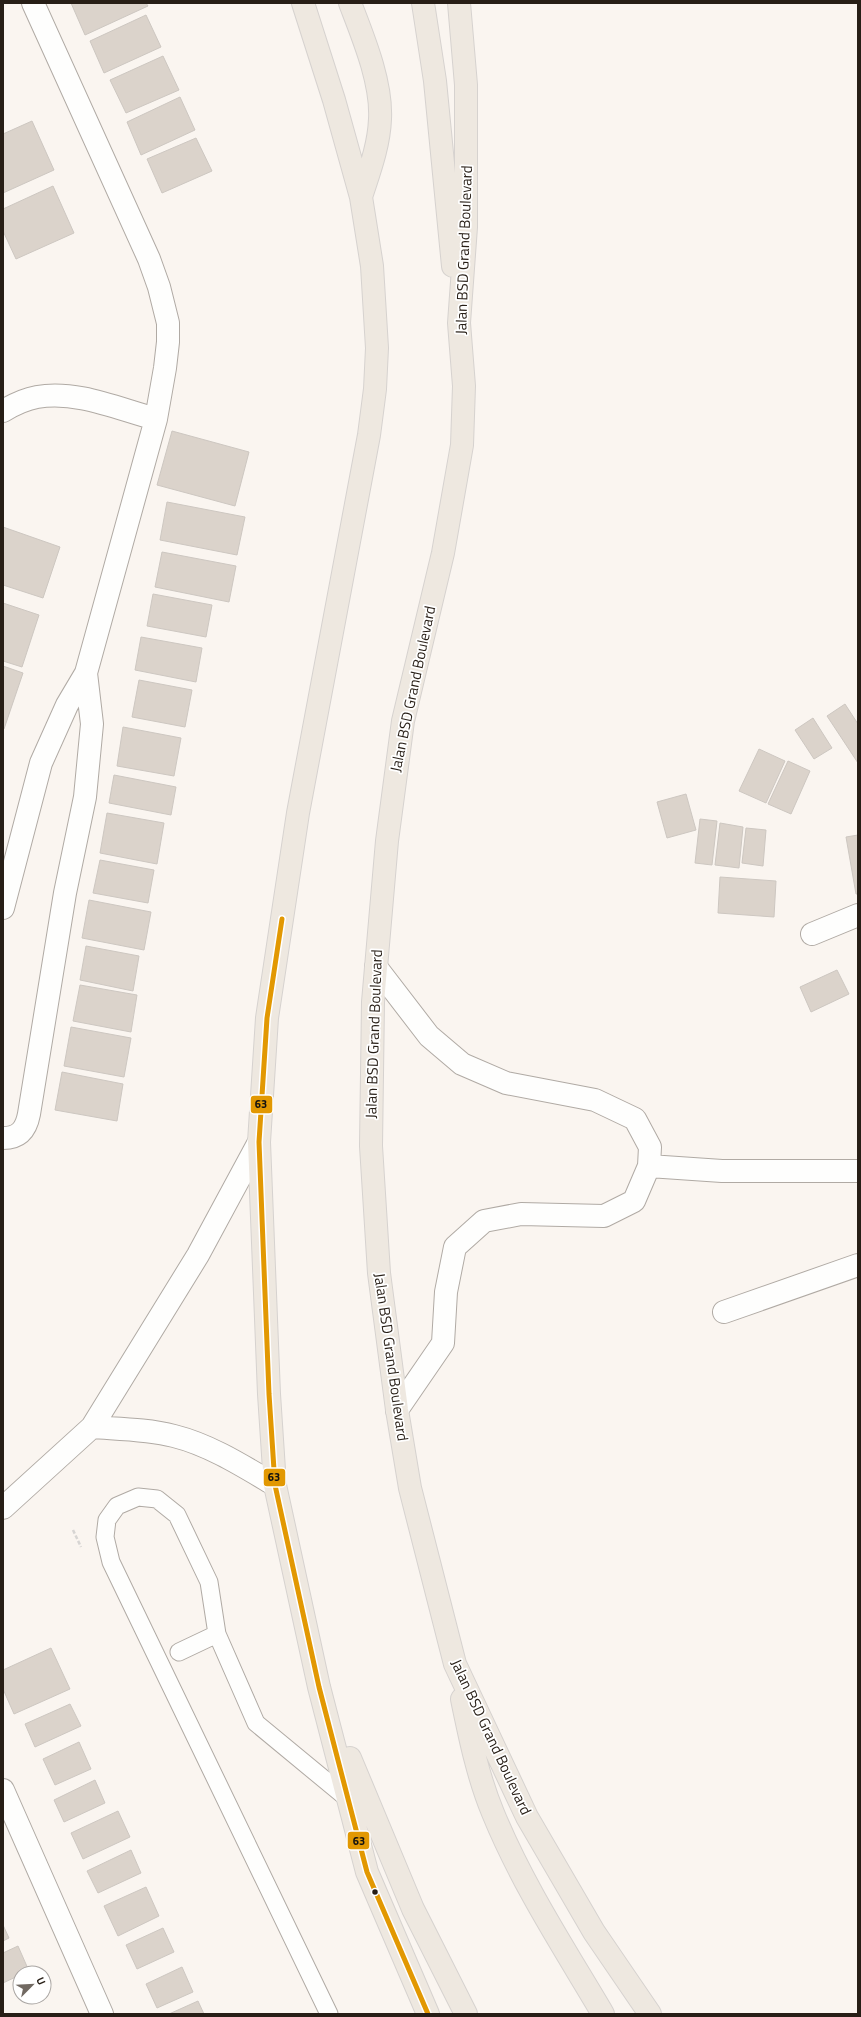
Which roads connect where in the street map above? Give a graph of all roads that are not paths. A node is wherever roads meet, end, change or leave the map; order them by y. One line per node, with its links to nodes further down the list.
1 (32, 3): 9 (street)
2 (303, 3): 6 (main road)
3 (350, 3): 6 (main road)
4 (423, 3): 7 (main road)
5 (459, 3): 7 (main road, Jalan BSD Grand Boulevard)
6 (361, 197): 16 (main road)
7 (459, 323): 14 (main road, Jalan BSD Grand Boulevard)
8 (3, 411): 9 (street)
9 (156, 419): 10 (street)
10 (86, 673): 11 (street); 15 (street)
11 (3, 908)
12 (858, 915): 13 (street)
13 (812, 934)
14 (376, 967): 17 (street); 21 (main road, Jalan BSD Grand Boulevard)
15 (3, 1138)
16 (259, 1142): 22 (street); 23 (main road)
17 (649, 1166): 18 (street); 21 (street)
18 (858, 1171)
19 (858, 1265): 20 (street)
20 (724, 1312)
21 (396, 1410): 27 (main road, Jalan BSD Grand Boulevard)
22 (92, 1427): 23 (street); 24 (street)
23 (275, 1485): 28 (main road)
24 (3, 1508)
25 (217, 1634): 26 (lane); 30 (lane); 32 (lane)
26 (179, 1652)
27 (456, 1664): 35 (main road); 36 (main road, Jalan BSD Grand Boulevard)
28 (319, 1687): 30 (main road); 34 (main road)
29 (3, 1790): 31 (street)
30 (348, 1799): 33 (main road)
31 (102, 2014)
32 (329, 2014)
33 (428, 2014)
34 (466, 2014)
35 (603, 2014)
36 (650, 2014)

